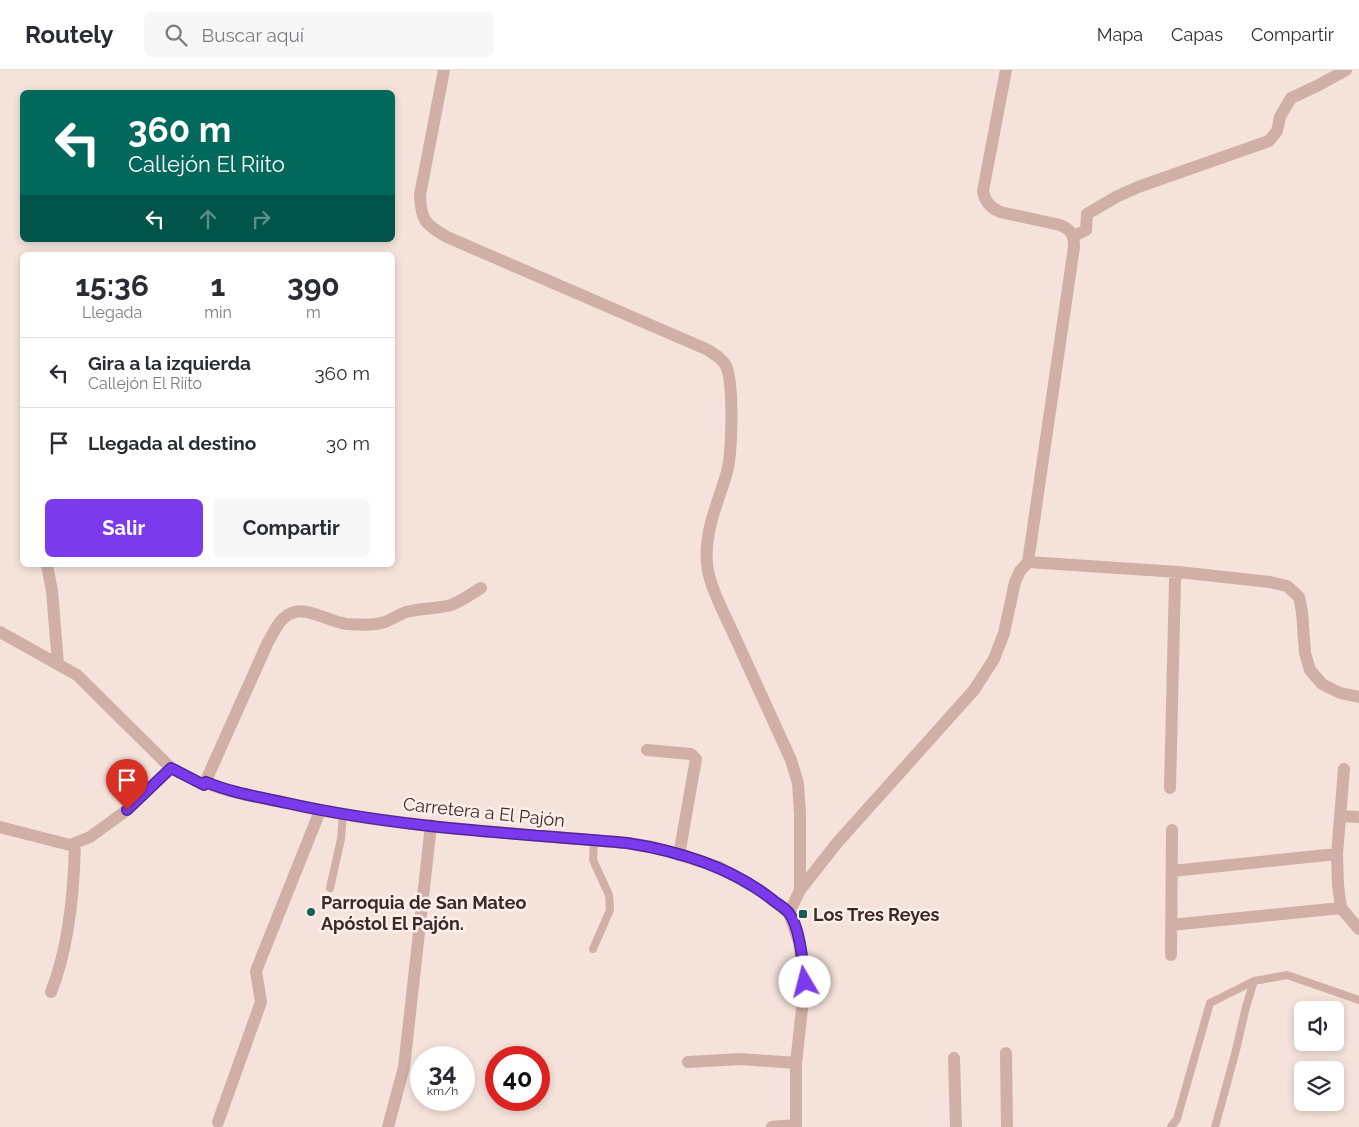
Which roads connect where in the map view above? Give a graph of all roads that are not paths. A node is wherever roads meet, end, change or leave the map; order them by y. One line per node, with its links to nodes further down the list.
1 (444, 70): 30 (street)
2 (1006, 70): 4 (street)
3 (1346, 70): 4 (street)
4 (1074, 236): 5 (street)
5 (1028, 562): 7 (street); 30 (street)
6 (47, 567): 10 (street)
7 (1178, 572): 11 (street); 16 (street)
8 (481, 588): 15 (street)
9 (0, 632): 10 (street, Carretera a El Pajón)
10 (58, 664): 13 (street, Carretera a El Pajón)
11 (1359, 697)
12 (647, 750): 27 (street)
13 (171, 768): 15 (street, Carretera a El Pajón); 25 (street)
14 (1344, 769): 19 (street)
15 (204, 785): 17 (street, Carretera a El Pajón)
16 (1170, 788)
17 (320, 811): 18 (street, Carretera a El Pajón); 44 (street)
18 (343, 814): 21 (street, Carretera a El Pajón); 29 (lane)
19 (1341, 816): 20 (street); 26 (street)
20 (1359, 817)
21 (432, 825): 24 (street, Carretera a El Pajón); 46 (street)
22 (0, 827): 25 (street)
23 (1172, 830): 28 (street)
24 (594, 840): 27 (street, Carretera a El Pajón); 35 (lane)
25 (75, 843): 38 (street)
26 (1337, 854): 28 (street); 31 (street)
27 (679, 855): 32 (street, Carretera a El Pajón)
28 (1172, 871): 33 (street)
29 (330, 888)
30 (800, 890): 32 (street)
31 (1341, 908): 33 (street); 34 (street)
32 (789, 913): 43 (street)
33 (1171, 925): 36 (street)
34 (1359, 929)
35 (593, 949)
36 (1171, 955)
37 (1254, 981): 39 (lane); 50 (lane); 51 (lane)
38 (51, 992)
39 (1359, 1000)
40 (1006, 1053): 49 (street)
41 (954, 1058): 48 (street)
42 (688, 1062): 43 (street)
43 (796, 1063): 45 (street)
44 (218, 1122)
45 (796, 1126): 47 (street)
46 (388, 1127)
47 (772, 1127)
48 (956, 1127)
49 (1007, 1127)
50 (1171, 1127)
51 (1215, 1127)

